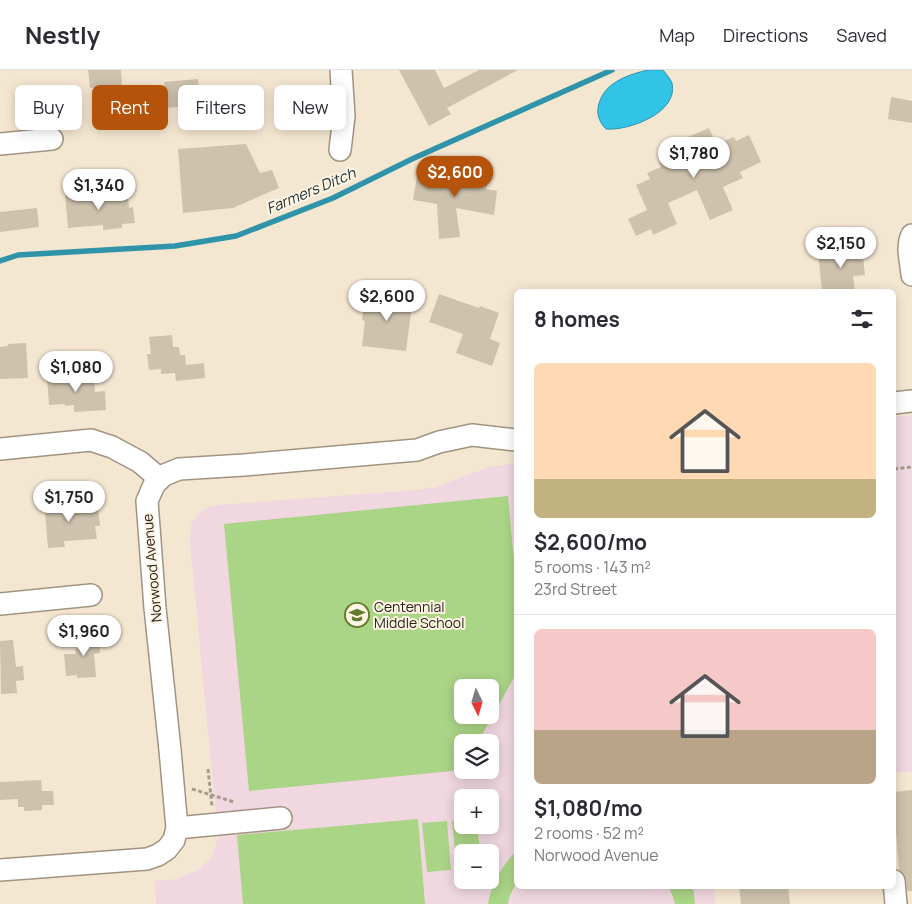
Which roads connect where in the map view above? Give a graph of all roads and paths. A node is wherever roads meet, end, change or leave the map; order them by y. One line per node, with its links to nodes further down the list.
1 (341, 70): 4 (street)
2 (52, 139): 3 (street)
3 (0, 144)
4 (340, 150)
5 (911, 236): 6 (street)
6 (912, 275)
7 (912, 401): 8 (street)
8 (896, 403)
9 (514, 440): 13 (street)
10 (0, 449): 13 (street)
11 (912, 467): 12 (path)
12 (896, 469)
13 (160, 479): 17 (street, Norwood Avenue)
14 (91, 595): 15 (street)
15 (0, 604)
16 (208, 769): 18 (path)
17 (173, 782): 18 (path); 22 (street, Norwood Avenue)
18 (211, 795): 19 (path); 21 (path)
19 (234, 802)
20 (281, 818): 21 (street)
21 (214, 825): 22 (street)
22 (176, 828): 23 (street, Norwood Avenue)
23 (0, 870)
24 (895, 889): 25 (street)
25 (896, 904)

